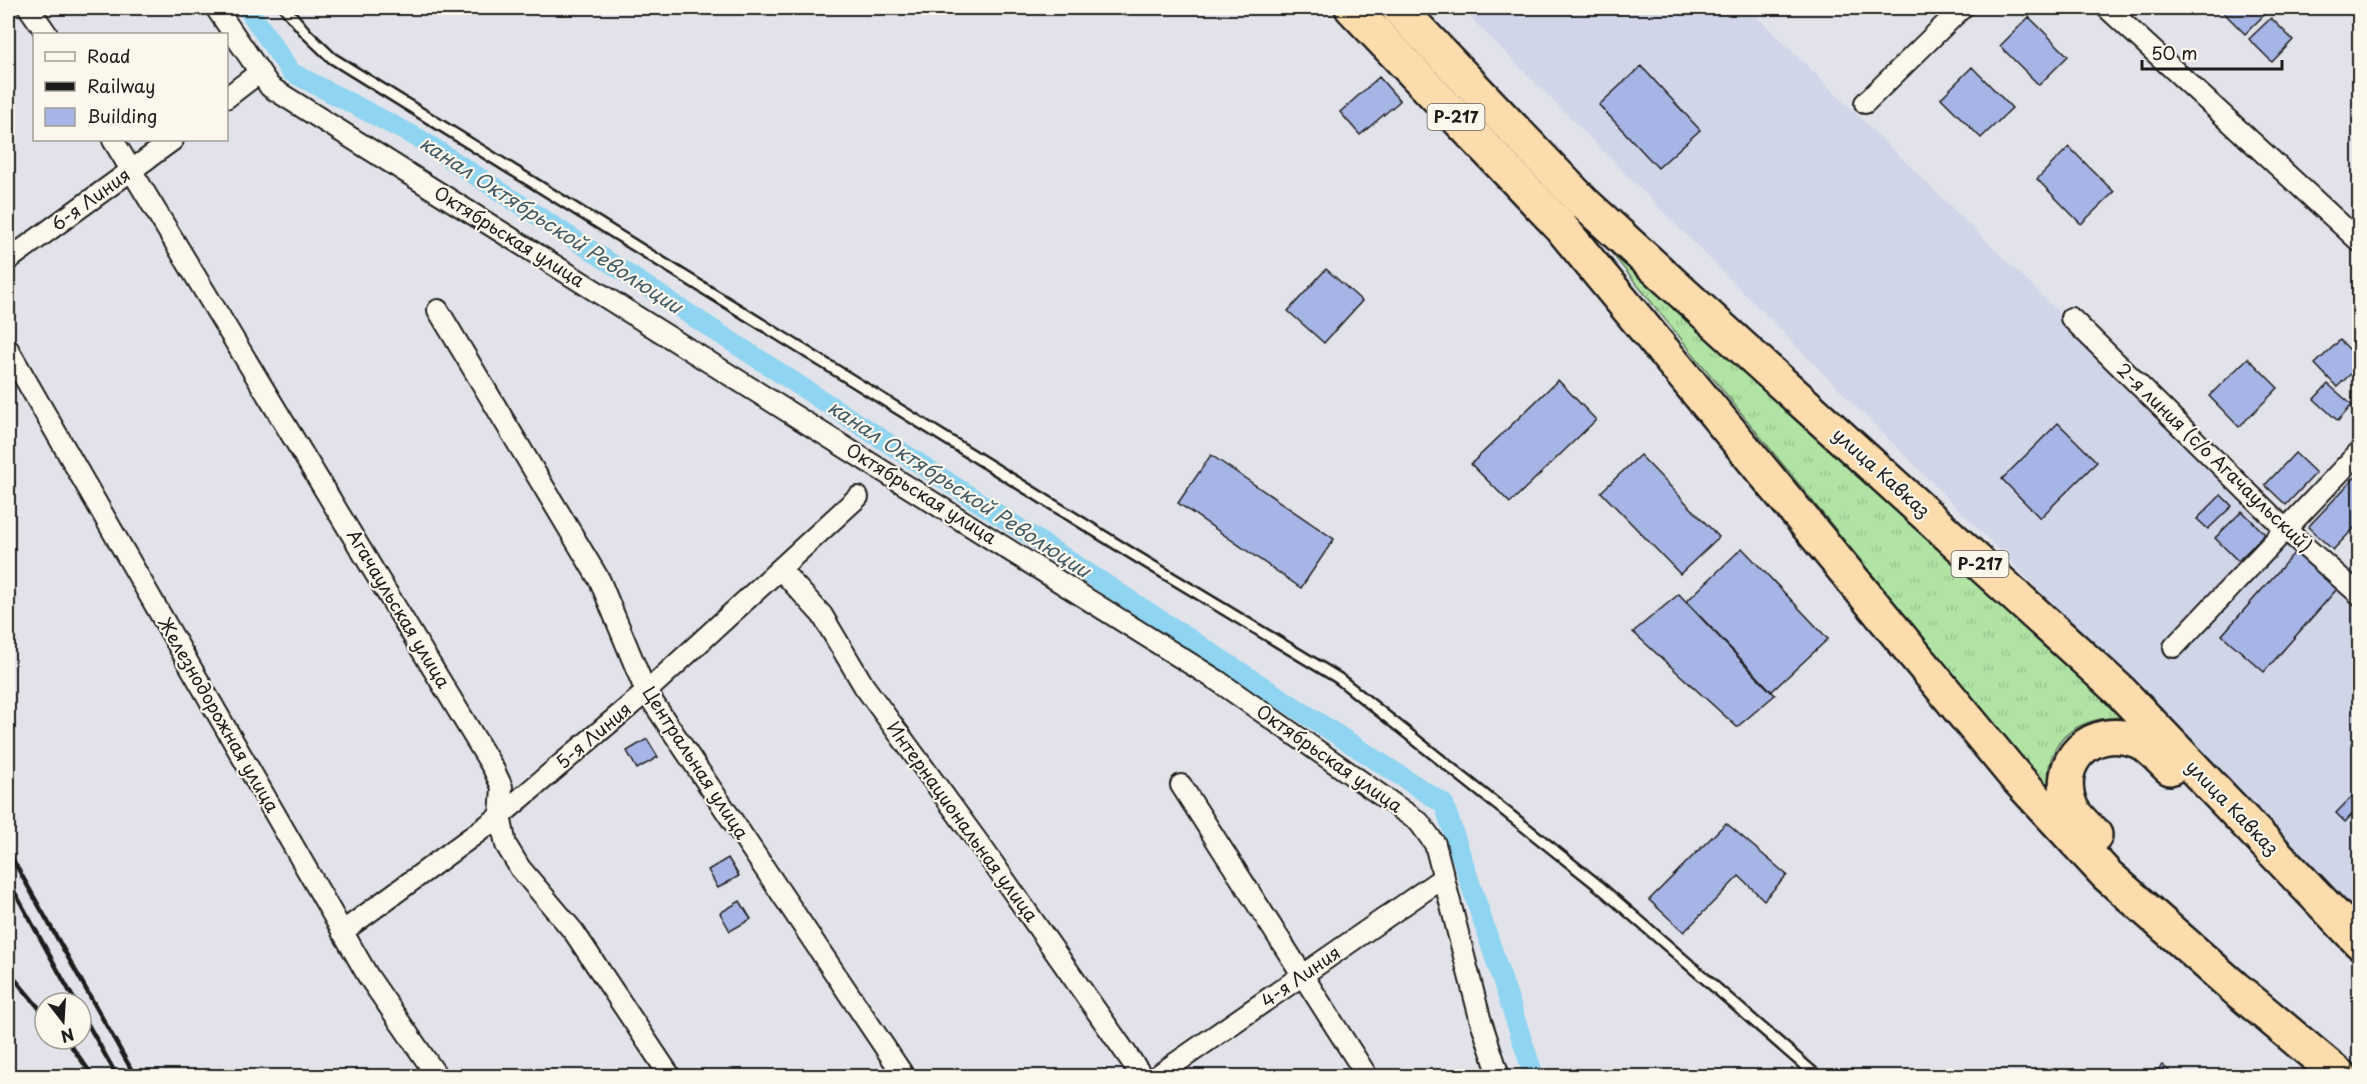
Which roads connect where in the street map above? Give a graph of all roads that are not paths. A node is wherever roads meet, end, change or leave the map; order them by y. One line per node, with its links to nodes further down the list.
1 (29, 8): 8 (street)
2 (216, 8): 9 (street, Октябрьская улица)
3 (285, 8): 42 (lane)
4 (1352, 8): 34 (highway, Р-217)
5 (1398, 8): 30 (highway, улица Кавказ / Р-217)
6 (1962, 8): 11 (street)
7 (2107, 8): 15 (street)
8 (46, 33)
9 (260, 72): 10 (street); 29 (street, Октябрьская улица)
10 (228, 96)
11 (1865, 103)
12 (115, 141): 14 (street, Агачаульская улица)
13 (172, 141): 14 (street, 6-я Линия)
14 (133, 170): 16 (street, 6-я Линия); 28 (street, Агачаульская улица)
15 (2360, 242)
16 (8, 260)
17 (438, 310): 26 (street, Центральная улица)
18 (2071, 318): 22 (street, 2-я линия (с/о Агачаульский))
19 (8, 349): 31 (street, Железнодорожная улица)
20 (2360, 451): 22 (street)
21 (858, 497): 23 (street, 5-я Линия)
22 (2285, 529): 24 (street, 2-я линия (с/о Агачаульский)); 25 (street)
23 (780, 569): 26 (street, 5-я Линия); 38 (street, Интернациональная улица)
24 (2360, 595)
25 (2174, 647)
26 (646, 692): 28 (street, 5-я Линия); 37 (street, Центральная улица)
27 (1181, 785): 33 (street)
28 (500, 816): 31 (street, 5-я Линия); 36 (street, Агачаульская улица)
29 (1444, 877): 33 (street, 4-я Линия); 41 (street, Октябрьская улица)
30 (2332, 913): 32 (highway, улица Кавказ / Р-217); 34 (highway)
31 (342, 932): 35 (street, Железнодорожная улица)
32 (2360, 942)
33 (1305, 976): 39 (street, 4-я Линия); 40 (street)
34 (2235, 988): 43 (highway)
35 (437, 1077)
36 (670, 1077)
37 (904, 1077)
38 (1142, 1077)
39 (1157, 1077)
40 (1367, 1077)
41 (1498, 1077)
42 (1817, 1077)
43 (2340, 1077)

